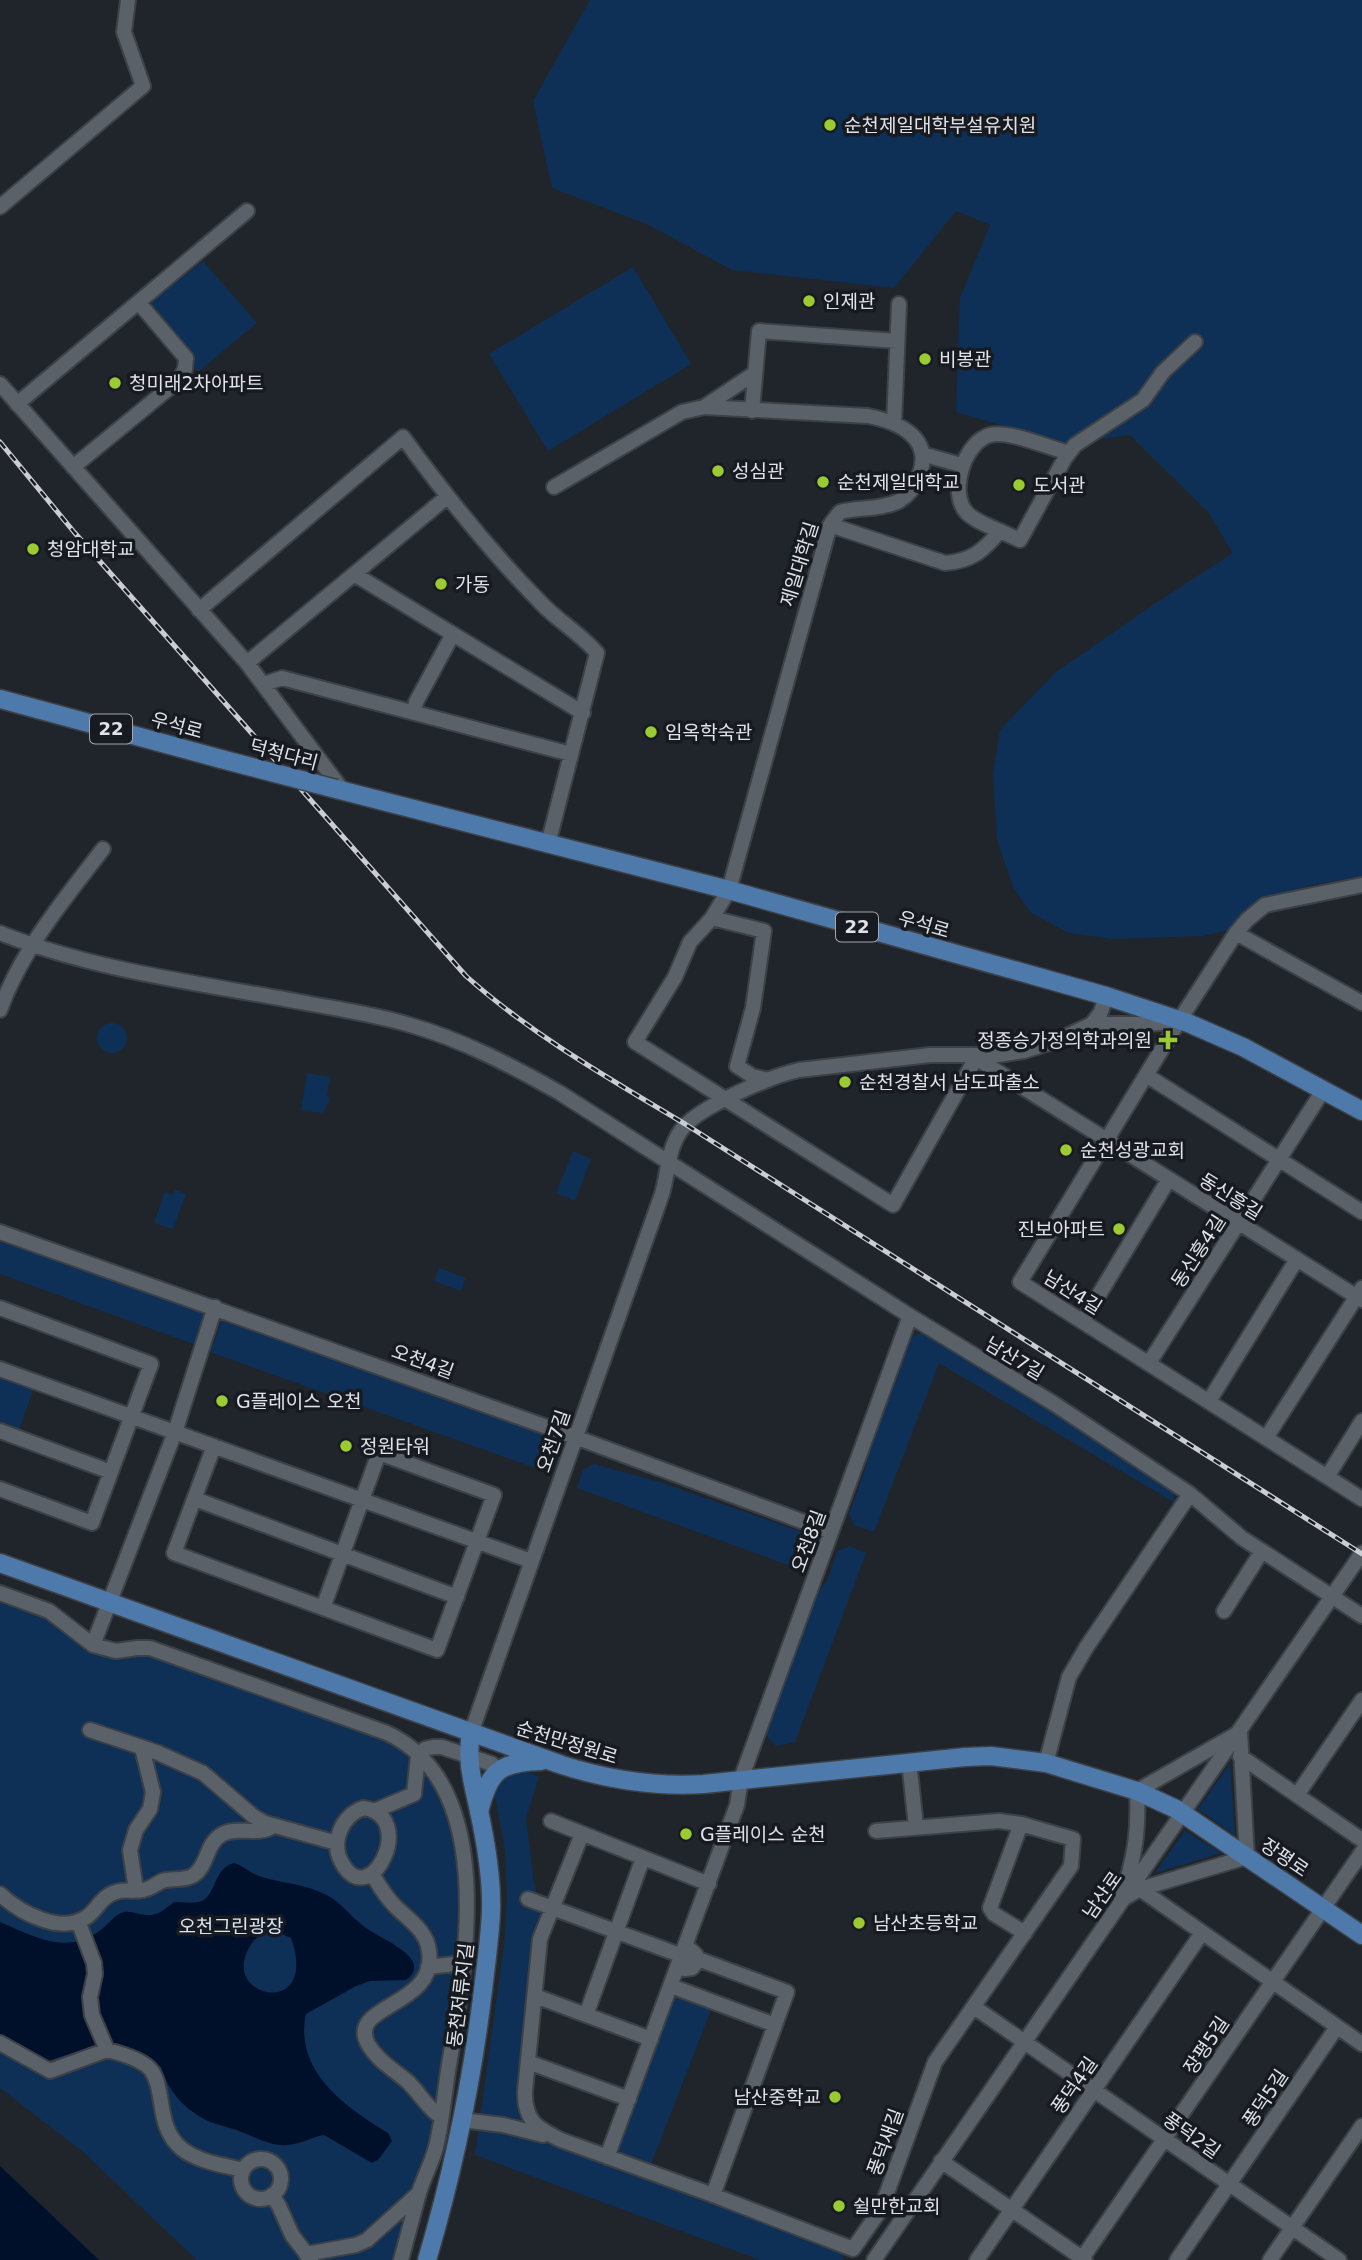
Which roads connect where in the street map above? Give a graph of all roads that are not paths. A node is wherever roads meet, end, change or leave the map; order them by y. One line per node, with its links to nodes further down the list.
1 (128, 0): 2 (street)
2 (0, 207)
3 (247, 211): 4 (street)
4 (139, 303): 10 (street); 17 (street)
5 (899, 304): 6 (street)
6 (897, 341): 8 (street); 13 (street)
7 (1195, 342): 14 (street)
8 (755, 373): 11 (street); 12 (street)
9 (0, 384): 10 (street)
10 (17, 404): 17 (street)
11 (704, 407): 12 (street); 18 (street)
12 (752, 411): 13 (street)
13 (894, 423): 15 (street)
14 (1069, 453): 16 (street); 21 (street)
15 (922, 454): 16 (street); 20 (street, 제일대학길)
16 (961, 465): 21 (street)
17 (73, 467): 23 (street)
18 (554, 487)
19 (447, 497): 22 (street); 23 (street); 29 (street)
20 (830, 525): 21 (street); 36 (street, 제일대학길)
21 (1000, 531)
22 (354, 574): 24 (street); 25 (street)
23 (199, 610): 25 (street)
24 (453, 634): 28 (street); 29 (street)
25 (247, 663): 26 (street)
26 (264, 684): 28 (street); 32 (street)
27 (0, 699): 31 (main road, 우석로 / 22)
28 (414, 713): 30 (street)
29 (583, 713): 30 (street)
30 (571, 754): 33 (street)
31 (221, 759): 32 (main road, 덕척다리 / 22, bridge)
32 (339, 790): 33 (main road, 우석로 / 22)
33 (548, 844): 36 (main road, 우석로 / 22)
34 (103, 849): 40 (street)
35 (1362, 884): 39 (street, 남산4길)
36 (729, 890): 37 (street, 제일대학길); 41 (main road, 우석로 / 22)
37 (712, 918): 48 (street); 50 (street)
38 (0, 933): 40 (street, 남산7길)
39 (1236, 933): 42 (street); 44 (street, 남산4길)
40 (33, 946): 43 (street); 54 (street, 남산7길)
41 (1106, 996): 44 (main road, 우석로 / 22); 45 (street)
42 (1362, 1003)
43 (0, 1010)
44 (1179, 1021): 45 (street); 47 (street, 남산4길); 49 (main road, 우석로 / 22)
45 (1092, 1024): 46 (street, 오천7길)
46 (976, 1057): 48 (street, 오천7길); 50 (street); 52 (street, 동신흥길)
47 (1146, 1075): 52 (street, 남산4길); 53 (street)
48 (768, 1080): 50 (street, 오천7길)
49 (1324, 1089): 51 (main road, 우석로 / 22); 53 (street, 동신흥4길)
50 (727, 1098): 54 (street, 오천7길)
51 (1362, 1111)
52 (1107, 1139): 55 (street, 동신흥길); 64 (street, 남산4길)
53 (1279, 1160): 56 (street); 57 (street, 동신흥4길)
54 (670, 1162): 63 (street, 남산7길); 72 (street, 오천7길)
55 (1169, 1180): 57 (street, 동신흥길); 64 (street)
56 (1362, 1212)
57 (1239, 1223): 59 (street, 동신흥길); 65 (street, 동신흥4길)
58 (0, 1232): 61 (street, 오천4길)
59 (1297, 1259): 60 (street, 동신흥길); 67 (street)
60 (1360, 1295): 73 (street)
61 (215, 1307): 71 (street); 72 (street, 오천4길)
62 (0, 1308): 68 (street)
63 (910, 1316): 78 (street, 남산7길); 82 (street, 오천8길)
64 (1083, 1321): 65 (street, 남산4길)
65 (1149, 1363): 67 (street, 남산4길)
66 (0, 1369): 68 (street)
67 (1209, 1401): 73 (street, 남산4길)
68 (132, 1416): 71 (street); 75 (street)
69 (1362, 1421): 76 (street)
70 (0, 1431): 75 (street)
71 (175, 1432): 74 (street); 92 (street)
72 (575, 1437): 82 (street, 오천4길); 87 (street, 오천7길)
73 (1266, 1438): 76 (street, 남산4길)
74 (215, 1446): 79 (street); 81 (street)
75 (111, 1472): 77 (street)
76 (1327, 1477): 80 (street, 남산4길)
77 (0, 1489)
78 (1190, 1494): 84 (street, 남산7길); 107 (street)
79 (195, 1499): 86 (street); 93 (street)
80 (1362, 1499)
81 (363, 1500): 83 (street); 83 (street); 86 (street)
82 (831, 1532): 109 (street, 오천8길)
83 (477, 1541): 87 (street); 90 (street)
84 (1262, 1551): 91 (street, 남산7길); 94 (street)
85 (1362, 1553): 91 (street, 남산로)
86 (343, 1554): 90 (street); 93 (street)
87 (531, 1561): 100 (street, 오천7길)
88 (0, 1563): 92 (main road, 순천만정원로)
89 (0, 1593): 96 (street)
90 (457, 1597): 93 (street)
91 (1332, 1597): 95 (street, 남산7길); 99 (street, 남산로)
92 (109, 1602): 96 (street); 100 (main road, 순천만정원로)
93 (323, 1608)
94 (1224, 1611)
95 (1362, 1616)
96 (93, 1645): 103 (street)
97 (1362, 1700): 111 (street)
98 (90, 1730): 101 (street)
99 (1240, 1732): 104 (street); 110 (street); 114 (street, 남산로)
100 (471, 1733): 102 (main road, 동천저류지길); 105 (main road, 순천만정원로)
101 (142, 1748): 117 (street); 129 (street)
102 (468, 1755): 103 (street); 108 (street); 113 (main road, 동천저류지길)
103 (419, 1756): 112 (street); 141 (street)
104 (1240, 1756): 111 (street); 124 (street)
105 (550, 1761): 108 (main road); 109 (main road, 순천만정원로)
106 (909, 1762): 107 (main road, 순천만정원로); 109 (main road, 순천만정원로); 118 (street)
107 (1046, 1763): 110 (main road, 순천만정원로)
108 (498, 1772): 113 (main road)
109 (741, 1779): 127 (street)
110 (1137, 1791): 114 (main road, 순천만정원로); 132 (street)
111 (1297, 1795): 121 (street)
112 (374, 1811): 122 (street); 126 (street)
113 (479, 1812): 160 (main road, 동천저류지길)
114 (1184, 1813): 124 (main road, 장평로); 132 (street, 남산로)
115 (551, 1821): 120 (street)
116 (1021, 1824): 118 (street, 풍덕새길); 137 (street); 137 (street, 풍덕새길)
117 (273, 1826): 122 (street); 129 (street)
118 (916, 1826): 119 (street, 풍덕새길)
119 (876, 1831)
120 (582, 1834): 125 (street); 133 (street)
121 (1362, 1840)
122 (337, 1843): 126 (street)
123 (1362, 1852): 134 (street, 장평5길)
124 (1247, 1857): 128 (street); 134 (main road, 장평로)
125 (643, 1858): 127 (street); 136 (street)
126 (372, 1874): 142 (street)
127 (709, 1884): 140 (street)
128 (1140, 1889): 132 (street); 138 (street)
129 (136, 1891): 135 (street)
130 (0, 1894): 135 (street)
131 (528, 1899): 133 (street)
132 (1121, 1900): 151 (street, 남산로)
133 (552, 1908): 136 (street); 145 (street)
134 (1323, 1908): 139 (main road, 장평로); 143 (street, 장평5길)
135 (78, 1921): 154 (street)
136 (617, 1932): 140 (street); 147 (street)
137 (1025, 1933): 146 (street, 풍덕새길)
138 (1202, 1933): 143 (street); 156 (street, 풍덕4길)
139 (1362, 1935)
140 (689, 1958): 144 (street); 148 (street)
141 (463, 1963): 142 (street); 159 (street)
142 (429, 1967): 159 (street)
143 (1273, 1981): 149 (street); 163 (street, 장평5길)
144 (671, 1986): 148 (street); 150 (street)
145 (535, 1996): 147 (street); 155 (street)
146 (974, 2007): 151 (street, 풍덕2길); 171 (street, 풍덕새길)
147 (586, 2015): 150 (street)
148 (775, 2025): 171 (street)
149 (1337, 2027): 153 (street); 168 (street, 풍덕5길)
150 (651, 2039): 157 (street)
151 (1023, 2042): 156 (street, 풍덕2길); 166 (street, 남산로)
152 (0, 2043): 154 (street)
153 (1362, 2044)
154 (107, 2050): 167 (street)
155 (528, 2062): 157 (street); 158 (street)
156 (1094, 2090): 163 (street, 풍덕2길); 172 (street, 풍덕4길)
157 (629, 2099): 165 (street)
158 (526, 2110): 161 (street); 164 (street, 풍덕새길)
159 (440, 2116): 169 (street)
160 (462, 2120): 161 (street); 177 (main road, 동천저류지길)
161 (507, 2126): 164 (street)
162 (1362, 2126): 173 (street)
163 (1164, 2139): 168 (street, 풍덕2길); 175 (street, 장평5길)
164 (561, 2140): 165 (street, 풍덕새길)
165 (607, 2157): 171 (street, 풍덕새길)
166 (941, 2161): 172 (street); 178 (street, 남산로)
167 (243, 2170): 170 (street); 170 (street)
168 (1230, 2184): 173 (street, 풍덕2길); 180 (street, 풍덕5길)
169 (418, 2194): 174 (street); 176 (street)
170 (272, 2195): 174 (street)
171 (713, 2195)
172 (1012, 2209): 175 (street); 179 (street, 풍덕4길)
173 (1292, 2227): 181 (street); 182 (street, 풍덕2길)
174 (309, 2257)
175 (1083, 2259)
176 (401, 2260)
177 (427, 2260)
178 (874, 2260)
179 (977, 2260)
180 (1177, 2260)
181 (1270, 2260)
182 (1339, 2260)

